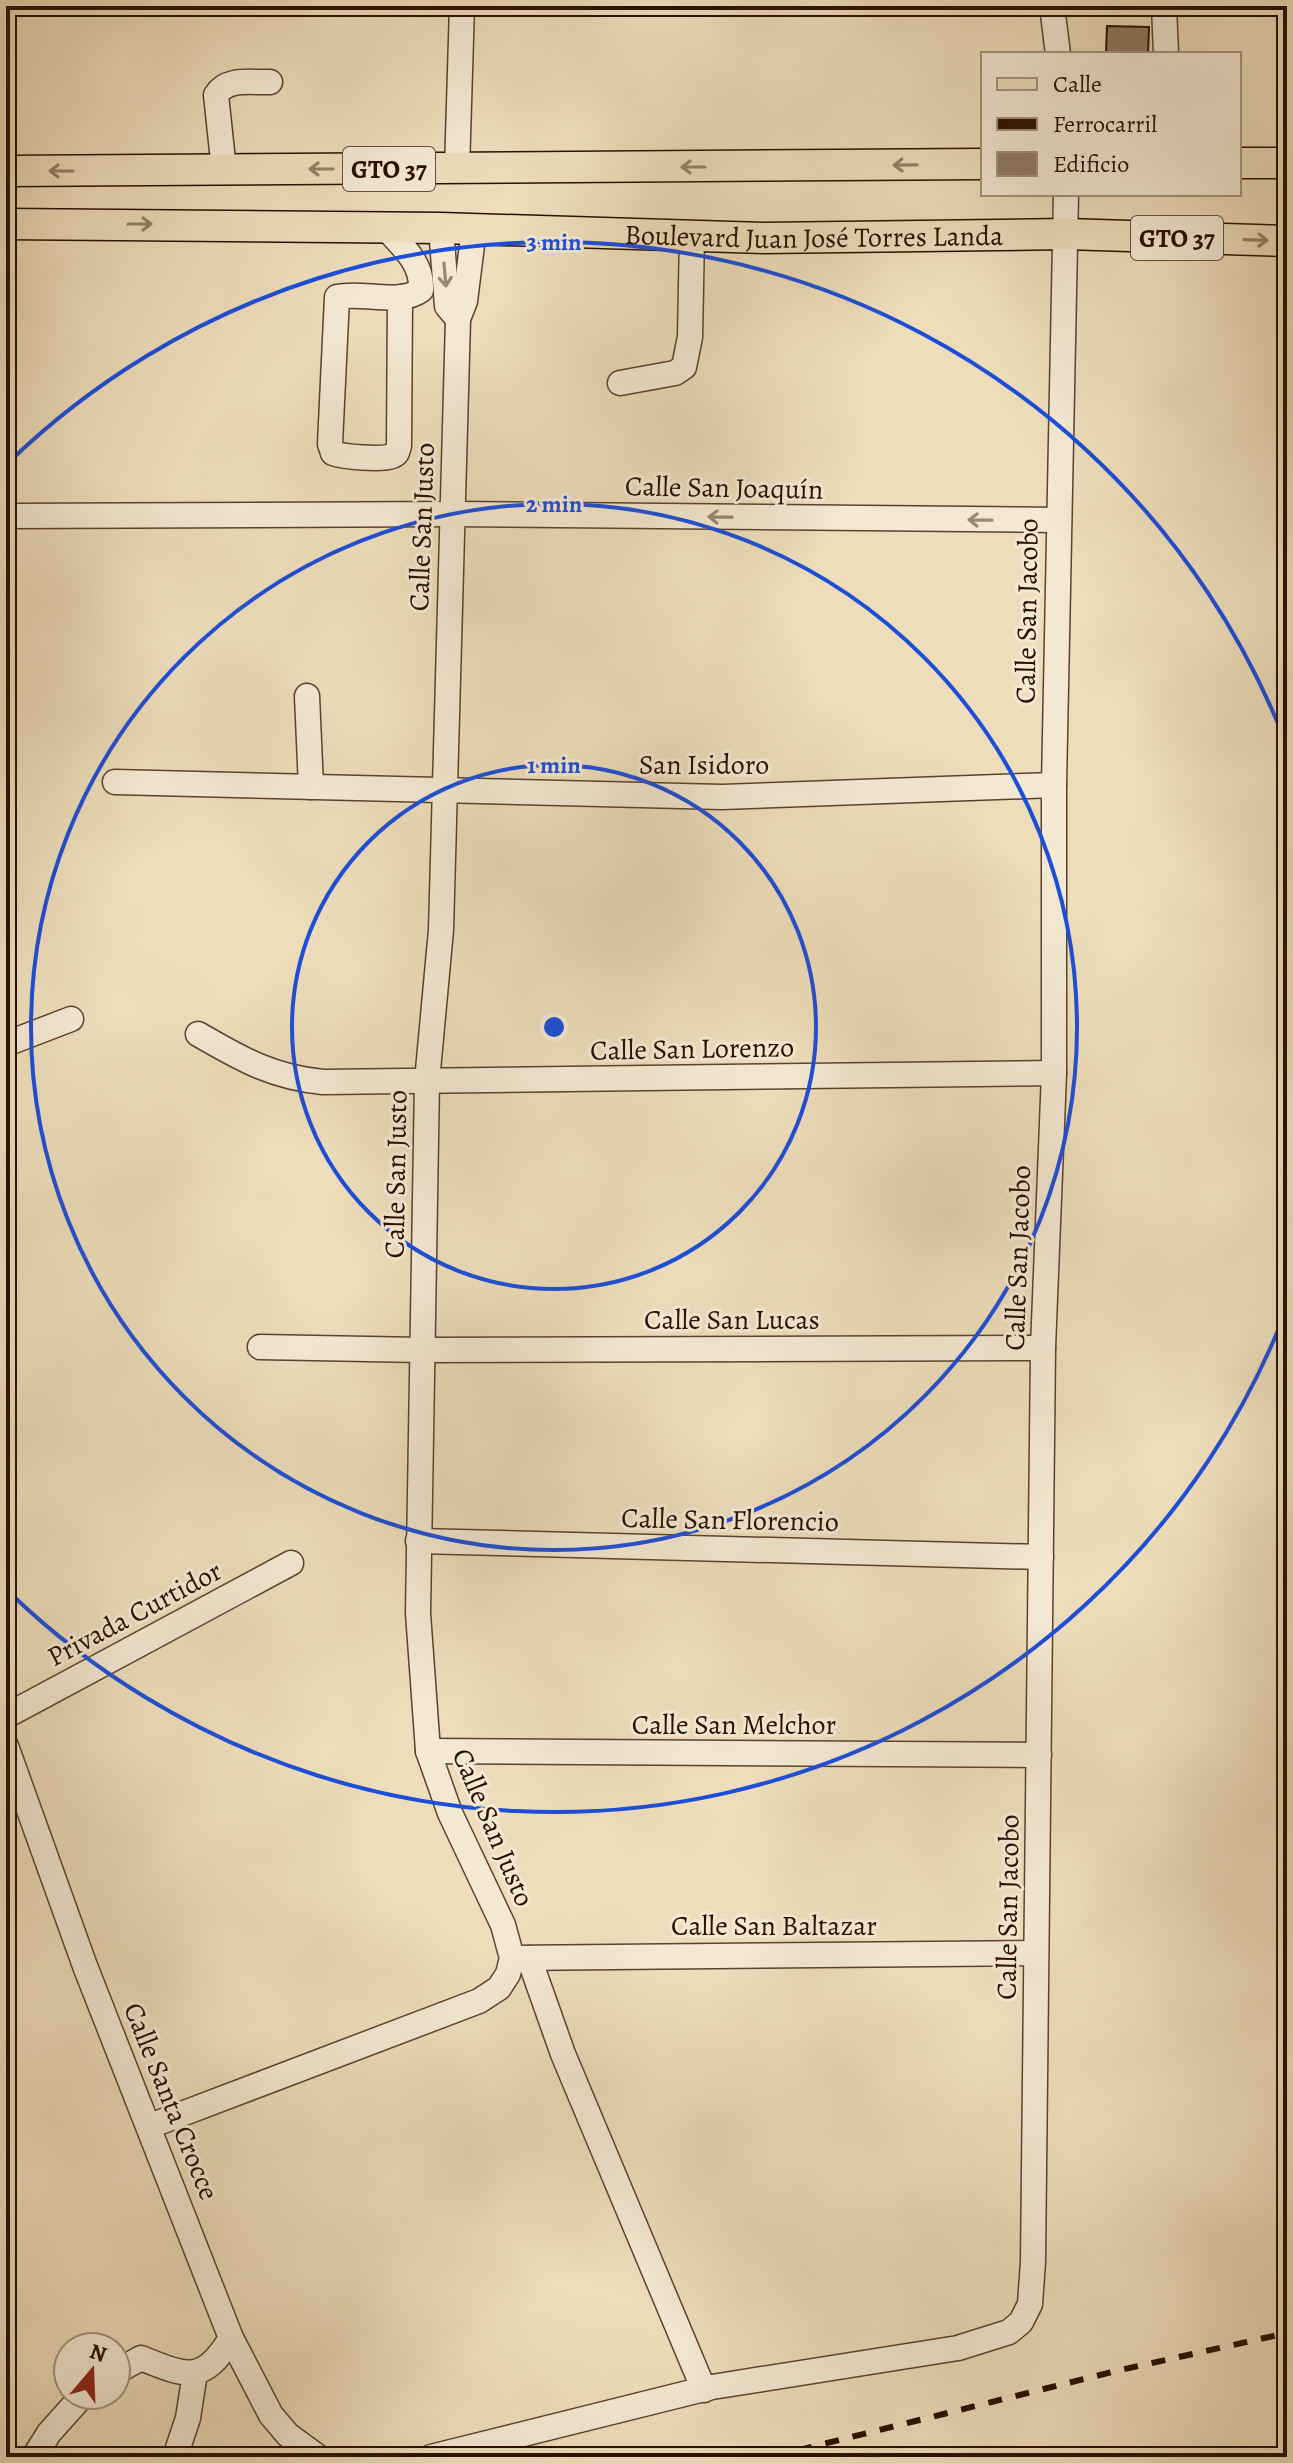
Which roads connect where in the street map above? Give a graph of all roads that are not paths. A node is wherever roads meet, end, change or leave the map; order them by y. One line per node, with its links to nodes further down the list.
1 (462, 6): 10 (street)
2 (1052, 6): 4 (street)
3 (1164, 6): 5 (street)
4 (1058, 52)
5 (1166, 52)
6 (270, 82): 11 (street)
7 (1241, 163): 8 (main road)
8 (1287, 163)
9 (981, 164): 10 (main road, GTO 37, one-way to 10)
10 (457, 169): 11 (main road, GTO 37, one-way to 11)
11 (224, 170): 12 (main road, GTO 37, one-way to 12)
12 (6, 171)
13 (1066, 196): 18 (street, Calle San Jacobo)
14 (6, 224): 15 (main road, Boulevard Juan José Torres Landa / GTO 37, one-way to 15)
15 (385, 227): 16 (main road, Boulevard Juan José Torres Landa / GTO 37); 21 (street)
16 (441, 228): 17 (main road, Boulevard Juan José Torres Landa / GTO 37); 22 (street, Calle San Justo, one-way to 22)
17 (474, 229): 19 (main road, Boulevard Juan José Torres Landa / GTO 37); 22 (street, Calle San Justo)
18 (1066, 234): 19 (main road, Boulevard Juan José Torres Landa / GTO 37); 20 (main road, Boulevard Juan José Torres Landa / GTO 37, one-way to 20); 26 (street, Calle San Jacobo)
19 (692, 236): 23 (street)
20 (1287, 241)
21 (400, 297): 21 (street)
22 (458, 319): 24 (street, Calle San Justo)
23 (620, 383)
24 (452, 514): 25 (street, Calle San Joaquín); 26 (street, Calle San Joaquín, one-way to 24); 31 (street, Calle San Justo)
25 (6, 516)
26 (1058, 520): 29 (street, Calle San Jacobo)
27 (307, 696): 30 (street)
28 (115, 782): 30 (street, San Isidoro)
29 (1054, 785): 31 (street, San Isidoro); 35 (street, Calle San Jacobo)
30 (311, 787): 31 (street, San Isidoro)
31 (445, 789): 36 (street, Calle San Justo)
32 (71, 1019): 34 (street)
33 (198, 1034): 36 (street, Calle San Lorenzo)
34 (6, 1044)
35 (1054, 1073): 36 (street, Calle San Lorenzo); 38 (street, Calle San Jacobo)
36 (427, 1081): 39 (street, Calle San Justo)
37 (260, 1347): 39 (street, Calle San Lucas)
38 (1043, 1348): 39 (street, Calle San Lucas); 41 (street, Calle San Jacobo)
39 (421, 1350): 40 (street, Calle San Justo)
40 (418, 1541): 41 (street, Calle San Florencio); 45 (street, Calle San Justo)
41 (1041, 1557): 46 (street, Calle San Jacobo)
42 (291, 1563): 43 (street, Privada Curtidor)
43 (6, 1716)
44 (6, 1746): 49 (street, Calle Santa Crocce)
45 (428, 1751): 46 (street, Calle San Melchor); 48 (street, Calle San Justo)
46 (1039, 1755): 47 (street, Calle San Jacobo)
47 (1036, 1953): 48 (street, Calle San Baltazar); 53 (street, Calle San Jacobo)
48 (521, 1958): 49 (street); 53 (street, Calle San Justo)
49 (150, 2126): 50 (street, Calle Santa Crocce)
50 (231, 2338): 52 (street); 57 (street, Calle Santa Crocce)
51 (132, 2363): 52 (street)
52 (195, 2373): 56 (street)
53 (704, 2390): 58 (street)
54 (69, 2411): 55 (street)
55 (34, 2457)
56 (175, 2457)
57 (318, 2457)
58 (431, 2457)

